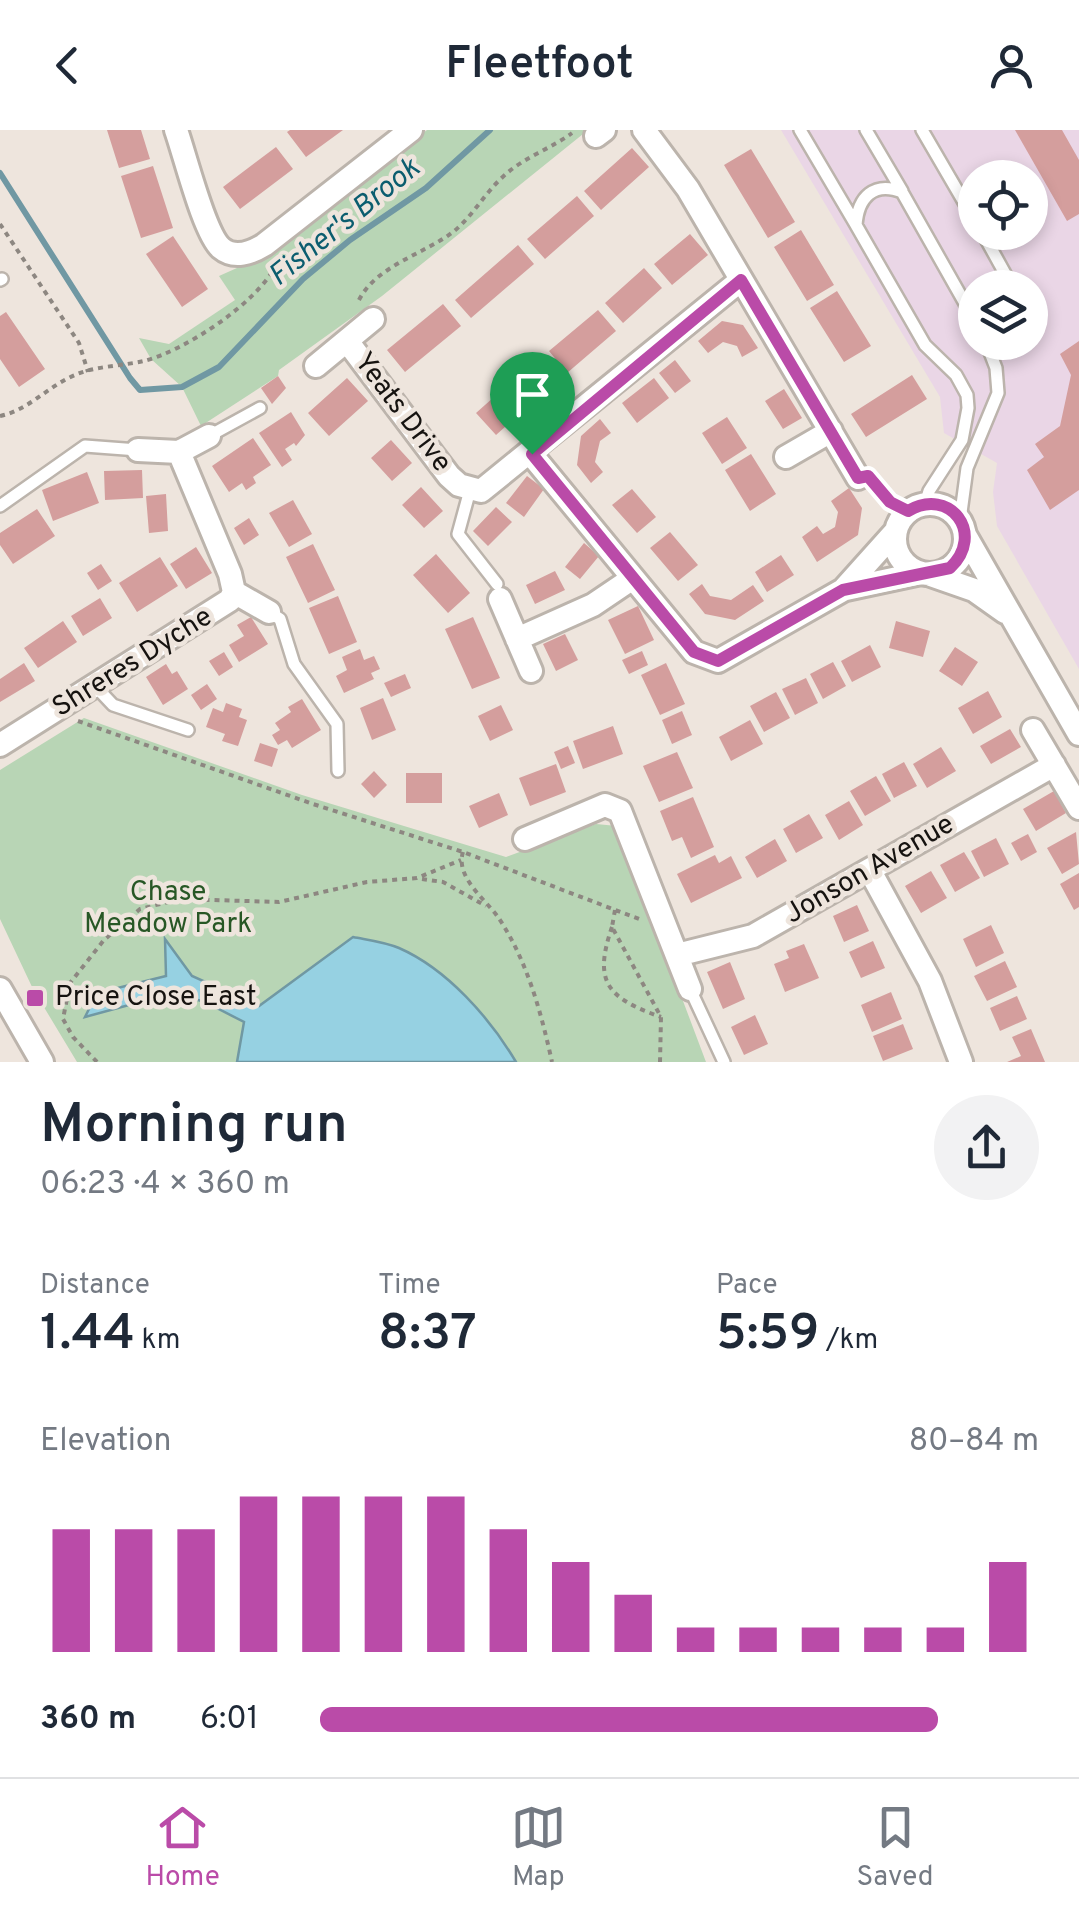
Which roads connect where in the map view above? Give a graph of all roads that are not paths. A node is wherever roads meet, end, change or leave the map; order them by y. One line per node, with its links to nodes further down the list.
1 (176, 130): 2 (street)
2 (411, 130)
3 (644, 130): 10 (street)
4 (800, 130): 9 (lane)
5 (866, 130): 7 (lane)
6 (922, 130): 8 (lane)
7 (902, 192): 9 (lane); 11 (lane)
8 (958, 192)
9 (856, 225): 24 (lane)
10 (741, 280): 15 (street); 19 (street, Yeats Drive)
11 (958, 292)
12 (993, 360): 25 (lane)
13 (316, 366): 22 (street, Yeats Drive)
14 (260, 408): 16 (lane)
15 (830, 431): 20 (street); 21 (street)
16 (210, 436): 18 (street)
17 (138, 450): 18 (street); 23 (lane)
18 (178, 452): 30 (street, Shreres Dyche)
19 (532, 454): 22 (street, Yeats Drive); 28 (street)
20 (786, 457)
21 (858, 478)
22 (470, 490): 31 (lane)
23 (0, 506)
24 (916, 508): 25 (street); 26 (street)
25 (963, 528): 27 (street); 33 (street)
26 (895, 532): 27 (street); 29 (street)
27 (924, 573): 29 (street); 33 (street)
28 (633, 578): 29 (street); 34 (street)
29 (843, 590)
30 (234, 592): 32 (street); 36 (street, Shreres Dyche)
31 (498, 592): 34 (street)
32 (269, 612): 42 (lane)
33 (1011, 617): 39 (street)
34 (517, 639): 35 (street)
35 (530, 670)
36 (96, 687): 37 (lane); 40 (street, Shreres Dyche)
37 (188, 730)
38 (1033, 730): 41 (street)
39 (1079, 734)
40 (0, 744)
41 (1054, 766): 43 (street); 45 (street, Jonson Avenue)
42 (338, 771)
43 (1076, 803)
44 (525, 839): 46 (street)
45 (870, 871): 46 (street, Jonson Avenue); 51 (street)
46 (678, 956): 48 (street)
47 (0, 989): 49 (street)
48 (690, 989): 50 (lane)
49 (42, 1062)
50 (724, 1062)
51 (961, 1062)

